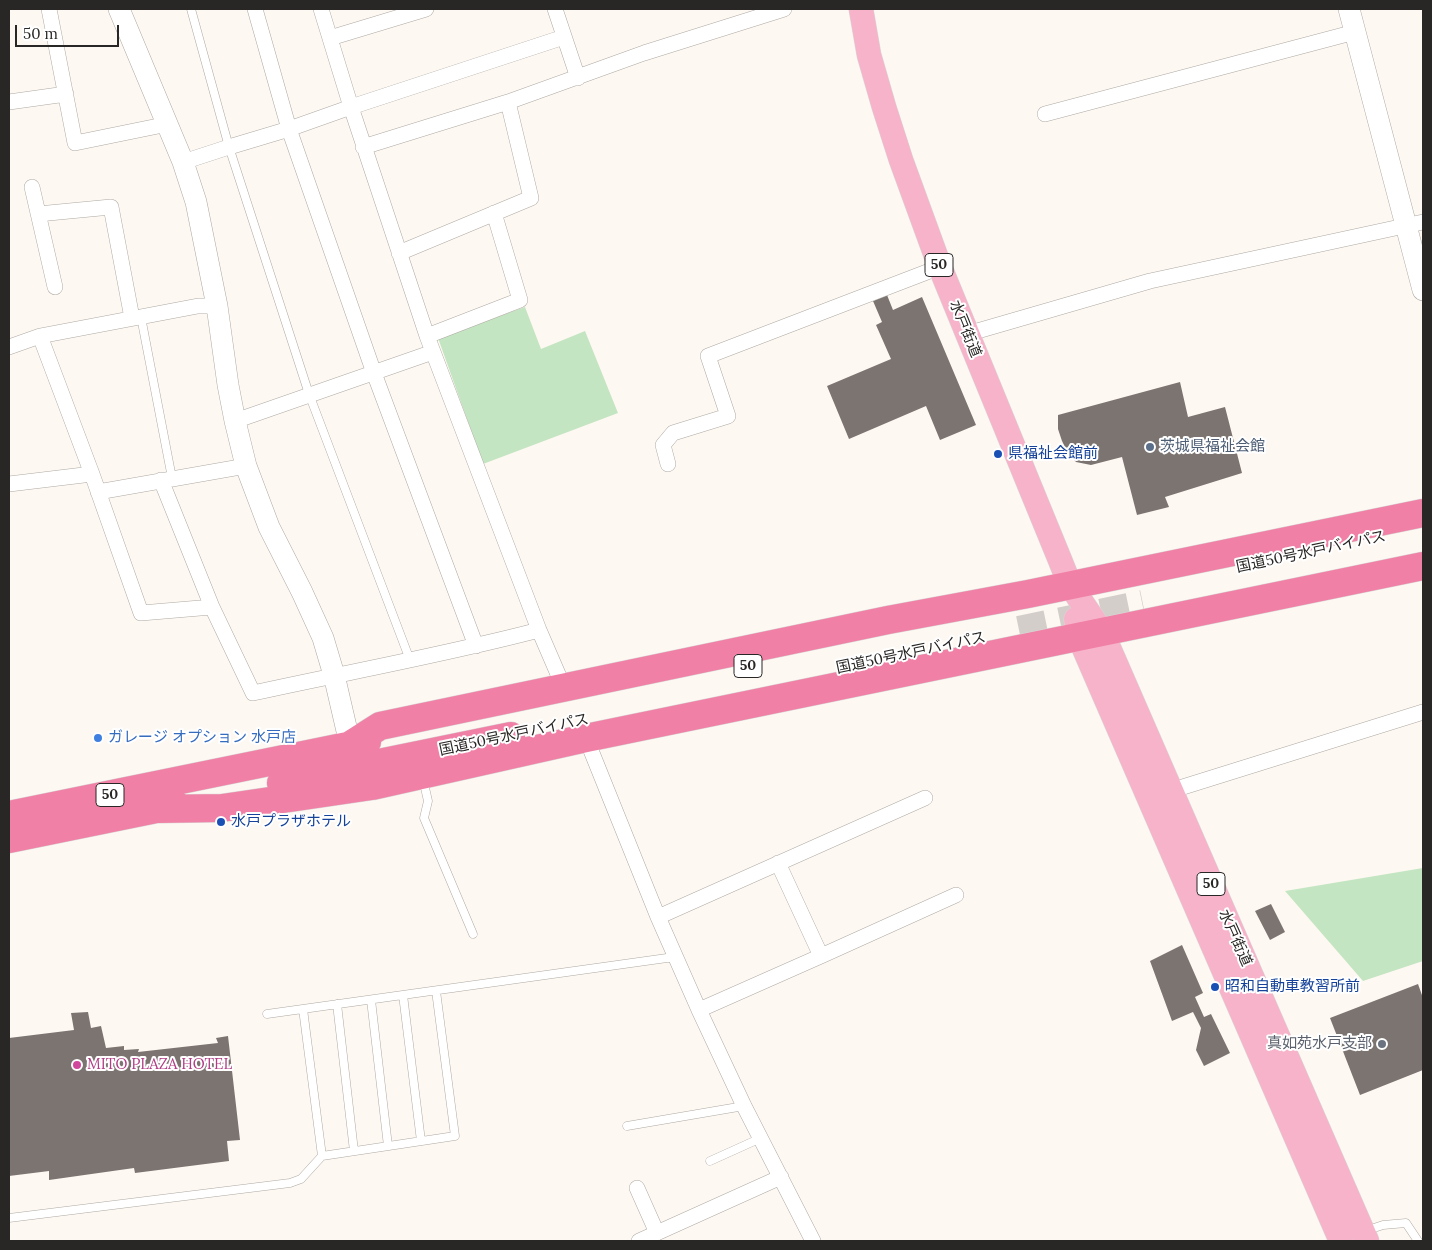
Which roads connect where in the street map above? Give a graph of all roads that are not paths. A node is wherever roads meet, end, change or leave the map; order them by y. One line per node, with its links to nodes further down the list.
1 (49, 9): 15 (street)
2 (119, 9): 20 (street)
3 (191, 9): 22 (lane)
4 (255, 9): 21 (street)
5 (321, 9): 12 (street)
6 (426, 9): 12 (street)
7 (555, 9): 13 (street)
8 (784, 9): 14 (street)
9 (861, 9): 30 (main road, 水戸街道 / 50)
10 (1348, 9): 11 (street)
11 (1355, 32): 19 (street); 28 (street)
12 (330, 38): 18 (street)
13 (564, 38): 14 (street); 18 (street)
14 (578, 78): 17 (street)
15 (66, 94): 16 (street); 20 (street)
16 (9, 102)
17 (508, 102): 23 (street); 26 (street)
18 (350, 107): 21 (street); 23 (street)
19 (1045, 114)
20 (168, 124): 24 (street)
21 (289, 129): 22 (street); 40 (street)
22 (229, 147): 24 (street); 41 (lane)
23 (364, 147): 29 (street)
24 (183, 162): 33 (street)
25 (32, 188): 27 (street)
26 (494, 213): 29 (street); 37 (street)
27 (38, 214): 31 (street); 34 (street)
28 (1415, 223): 32 (street); 35 (street)
29 (399, 253): 37 (street)
30 (940, 267): 35 (main road, 水戸街道 / 50); 43 (street)
31 (55, 287)
32 (1423, 290)
33 (217, 306): 34 (street); 42 (street)
34 (136, 317): 36 (street); 46 (lane)
35 (967, 334): 53 (main road, 水戸街道 / 50)
36 (40, 336): 38 (street); 45 (street)
37 (427, 336): 39 (street)
38 (9, 347)
39 (433, 352): 40 (street); 56 (street)
40 (374, 373): 41 (street); 58 (street)
41 (309, 394): 42 (street); 59 (lane)
42 (234, 421): 44 (street)
43 (668, 464)
44 (246, 466): 46 (street); 60 (street)
45 (92, 474): 47 (street); 48 (street)
46 (166, 479): 48 (street); 54 (street)
47 (9, 484)
48 (98, 492): 54 (street)
49 (1423, 512): 53 (highway)
50 (1423, 529): 51 (highway, 国道50号水戸バイパス)
51 (1423, 548)
52 (1423, 566): 57 (highway)
53 (1070, 585): 57 (main road, 水戸街道 / 50); 61 (highway)
54 (212, 607): 60 (street)
55 (1018, 621): 64 (highway, 国道50号水戸バイパス / 50)
56 (539, 630): 58 (street); 61 (street)
57 (1091, 634): 63 (highway); 66 (main road, 水戸街道 / 50); 98 (main road, 水戸街道 / 50)
58 (476, 646): 59 (street)
59 (410, 660): 60 (street)
60 (334, 675): 64 (street)
61 (564, 688): 64 (highway)
62 (1423, 712): 66 (street)
63 (586, 738): 65 (highway); 72 (street)
64 (359, 766): 65 (highway); 68 (highway, 国道50号水戸バイパス / 50); 69 (highway, 50)
65 (422, 775): 73 (lane)
66 (1170, 791): 95 (main road, 水戸街道 / 50)
67 (925, 798): 70 (street)
68 (9, 815)
69 (9, 839)
70 (778, 863): 72 (street); 74 (street)
71 (956, 895): 74 (street)
72 (658, 917): 75 (street)
73 (473, 934)
74 (821, 956): 81 (street)
75 (676, 958): 76 (lane); 81 (street)
76 (436, 990): 77 (lane); 86 (lane)
77 (403, 995): 78 (lane); 86 (lane)
78 (371, 1000): 79 (lane); 87 (lane)
79 (337, 1004): 80 (lane); 88 (lane)
80 (303, 1009): 82 (lane); 89 (lane)
81 (699, 1010): 83 (street)
82 (267, 1014)
83 (744, 1106): 84 (lane); 85 (street)
84 (627, 1126)
85 (761, 1138): 90 (lane); 91 (street)
86 (421, 1141): 87 (lane)
87 (388, 1146): 88 (lane)
88 (354, 1151): 89 (lane)
89 (322, 1156): 93 (lane)
90 (710, 1161)
91 (781, 1177): 94 (street); 97 (street)
92 (637, 1188): 94 (street)
93 (9, 1218)
94 (657, 1233): 96 (street)
95 (1365, 1236): 98 (street); 99 (lane)
96 (639, 1241)
97 (813, 1241)
98 (1339, 1241)
99 (1418, 1241)

